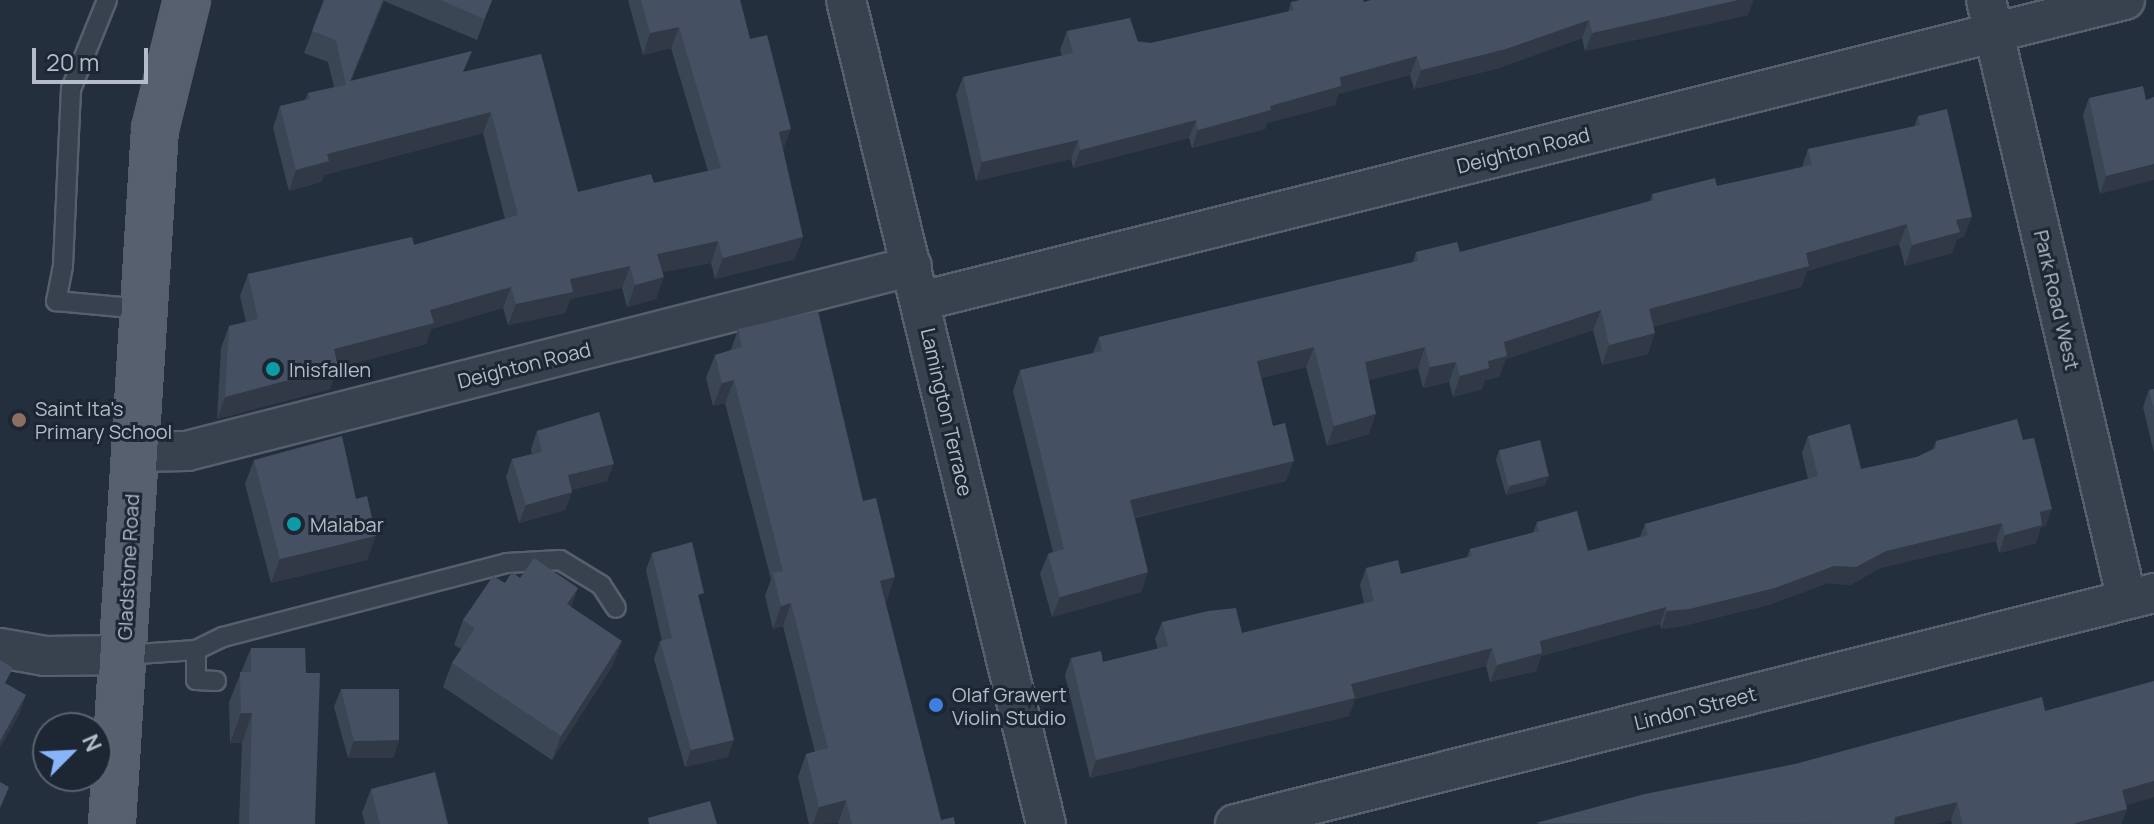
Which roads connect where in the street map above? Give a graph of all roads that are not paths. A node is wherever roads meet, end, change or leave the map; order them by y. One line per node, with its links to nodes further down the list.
1 (107, 0): 7 (lane)
2 (187, 0): 7 (main road, Gladstone Road)
3 (846, 0): 6 (street, Lamington Terrace)
4 (2125, 0): 5 (street, Deighton Road)
5 (1990, 16): 6 (street, Deighton Road); 9 (street, Park Road West)
6 (916, 283): 8 (street, Deighton Road); 16 (street, Lamington Terrace)
7 (143, 309): 8 (main road, Gladstone Road)
8 (135, 452): 13 (main road, Gladstone Road)
9 (2141, 596): 17 (street, Lindon Street)
10 (616, 608): 12 (lane)
11 (0, 648): 13 (street)
12 (196, 650): 13 (lane); 14 (lane)
13 (123, 655): 15 (main road, Gladstone Road)
14 (216, 681)
15 (112, 824)
16 (1046, 824)
17 (1235, 824)

